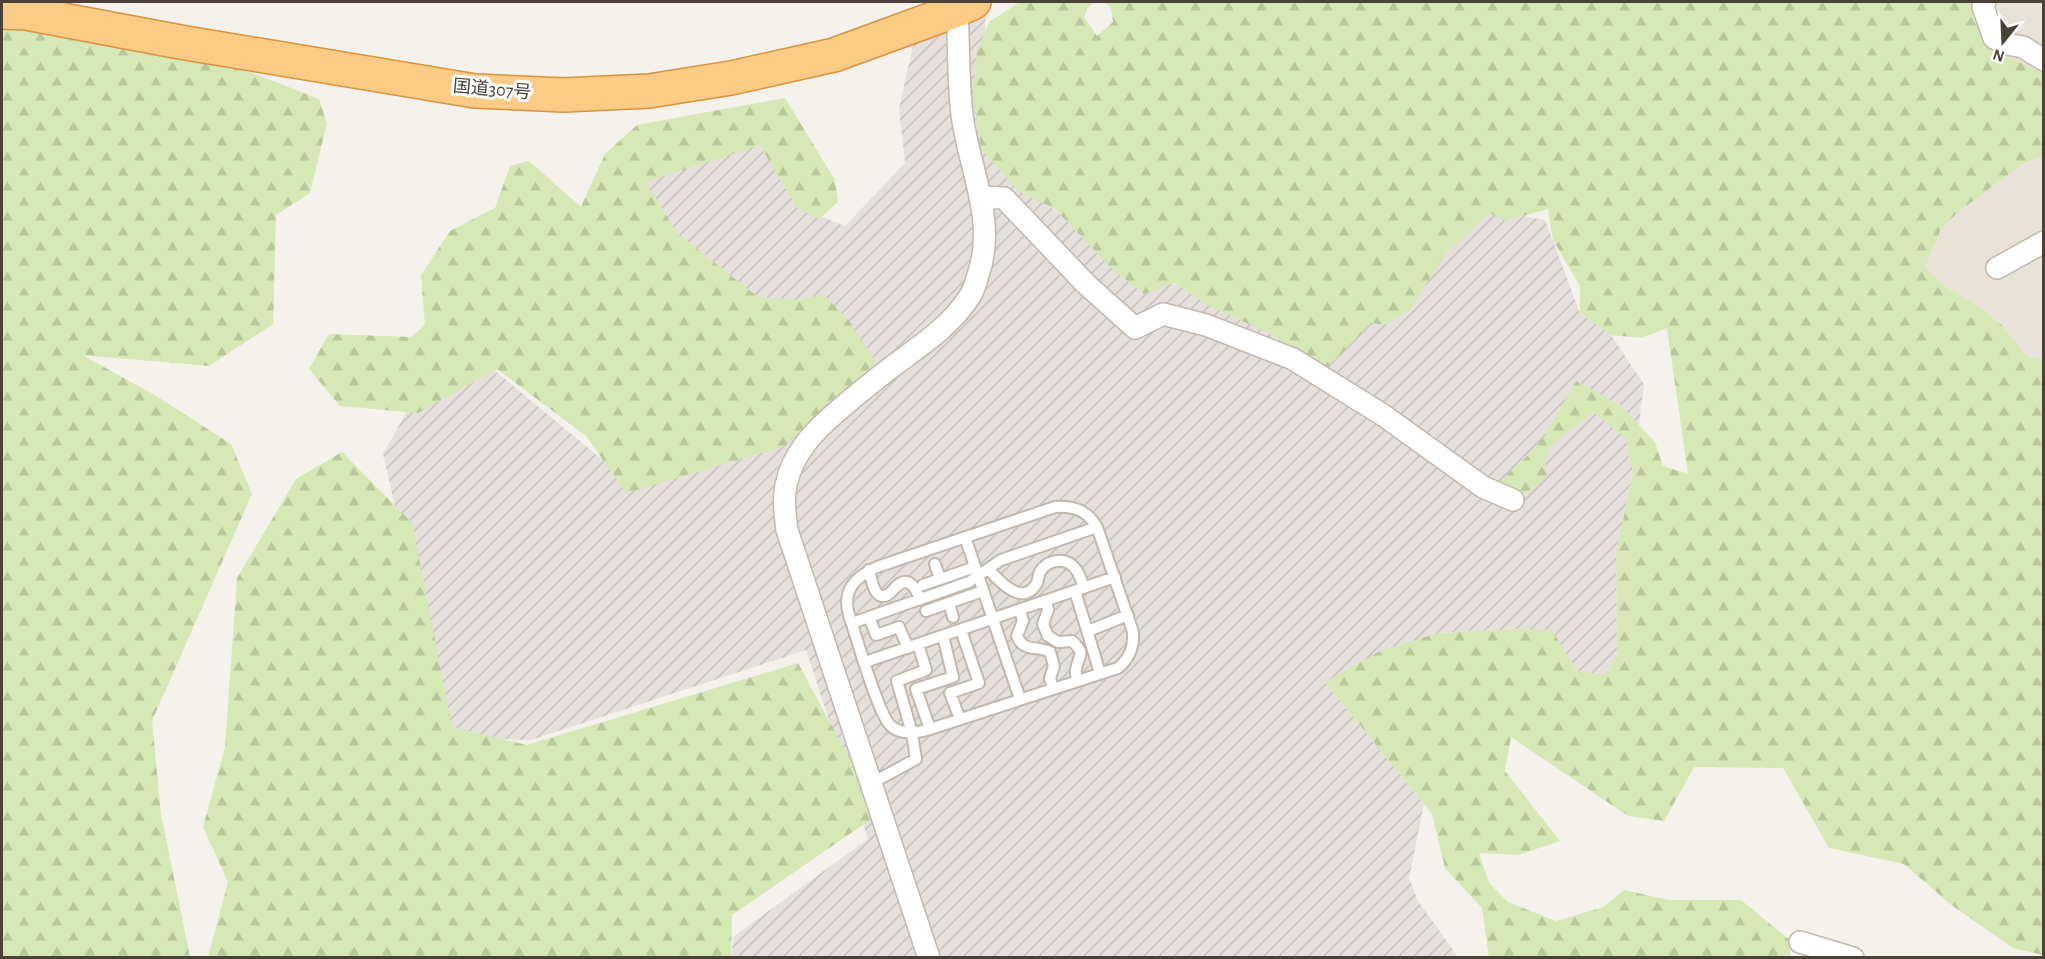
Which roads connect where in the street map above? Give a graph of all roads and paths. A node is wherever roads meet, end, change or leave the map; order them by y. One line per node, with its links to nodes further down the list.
1 (1985, 2): 4 (street)
2 (966, 6): 3 (highway, 国道307号); 5 (street)
3 (2, 12)
4 (2043, 60)
5 (980, 197): 8 (street); 42 (street)
6 (2043, 242): 7 (street)
7 (1997, 268)
8 (1512, 500)
9 (1097, 527): 10 (lane); 12 (lane); 15 (lane)
10 (965, 537): 13 (lane); 14 (lane)
11 (935, 564): 16 (lane)
12 (988, 569): 14 (lane); 18 (lane)
13 (869, 570): 20 (lane); 29 (lane)
14 (977, 572): 16 (lane); 19 (lane); 20 (lane)
15 (1115, 577): 18 (lane); 25 (lane)
16 (940, 579): 17 (lane)
17 (923, 585)
18 (1080, 590): 21 (lane); 31 (lane)
19 (983, 591): 22 (lane); 28 (lane)
20 (920, 599): 26 (lane)
21 (1046, 601): 23 (lane); 36 (lane)
22 (949, 603): 24 (lane); 27 (lane)
23 (1020, 610): 28 (lane); 37 (lane)
24 (926, 612)
25 (1128, 615): 31 (lane); 35 (lane)
26 (869, 617): 29 (lane); 33 (lane)
27 (953, 617)
28 (993, 619): 30 (lane); 38 (lane)
29 (852, 623): 34 (lane)
30 (961, 630): 32 (lane); 39 (lane)
31 (1088, 631): 35 (lane)
32 (943, 636): 33 (lane); 40 (lane)
33 (913, 646): 34 (lane); 41 (lane)
34 (865, 662): 41 (lane)
35 (1101, 673): 36 (lane)
36 (1077, 681): 37 (lane)
37 (1053, 688): 38 (lane)
38 (1020, 699): 39 (lane)
39 (960, 719): 40 (lane)
40 (930, 729): 41 (lane)
41 (912, 733): 42 (lane)
42 (870, 784): 44 (street)
43 (1800, 942): 45 (street)
44 (929, 957)
45 (1853, 957)

